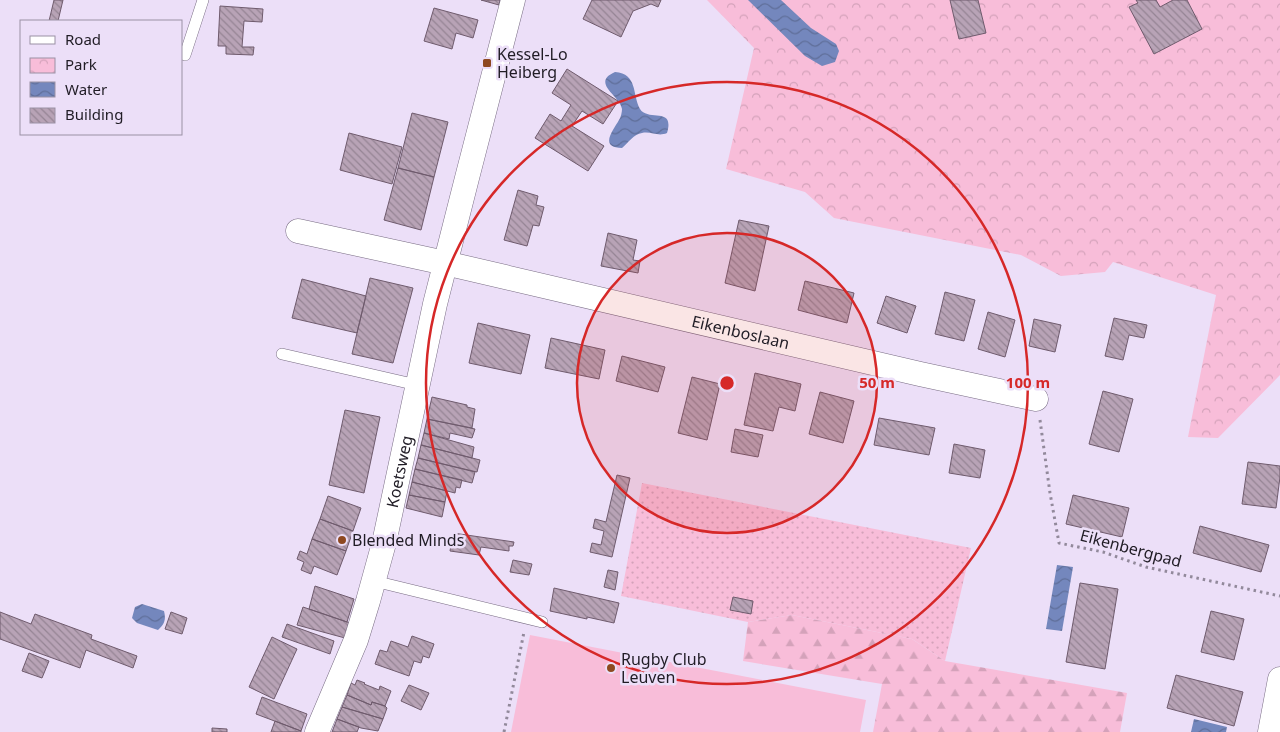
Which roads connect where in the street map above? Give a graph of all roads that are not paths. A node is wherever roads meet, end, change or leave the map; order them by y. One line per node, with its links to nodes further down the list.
1 (202, 0): 3 (lane)
2 (514, 0): 5 (street, Koetsweg)
3 (185, 55)
4 (298, 231): 5 (street)
5 (445, 263): 7 (street, Koetsweg); 8 (street, Eikenboslaan)
6 (282, 354): 7 (lane)
7 (417, 385): 9 (street, Koetsweg)
8 (1036, 399)
9 (374, 581): 10 (lane); 12 (street, Koetsweg)
10 (542, 622)
11 (1280, 679): 13 (street)
12 (317, 732)
13 (1270, 732)

